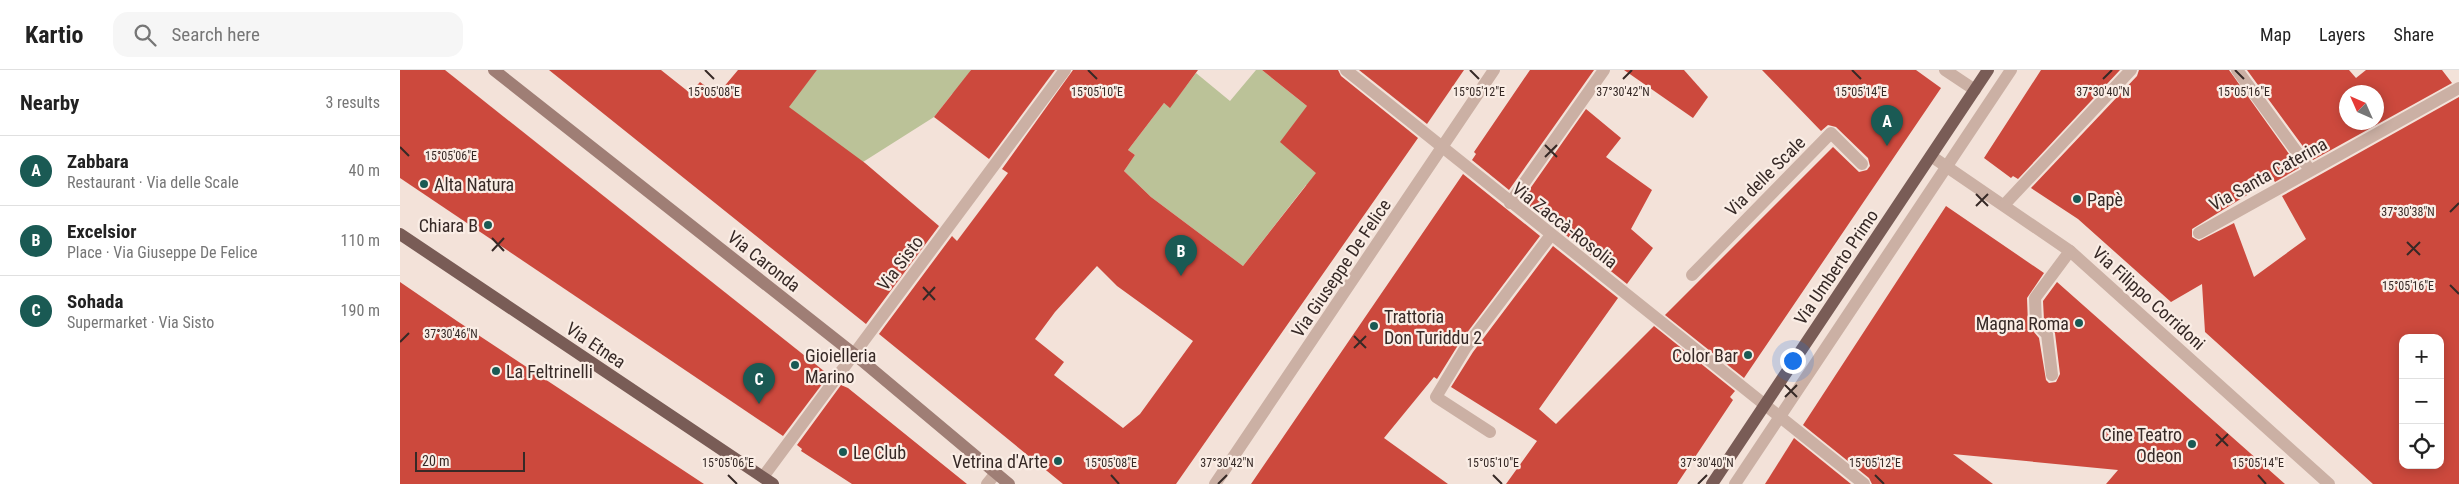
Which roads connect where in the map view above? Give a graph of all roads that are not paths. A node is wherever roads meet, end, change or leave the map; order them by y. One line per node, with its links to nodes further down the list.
1 (494, 70): 25 (main road, Via Caronda)
2 (1065, 70): 25 (street, Via Sisto)
3 (1346, 70): 13 (street, Via Zaccà-Rosolia)
4 (1494, 70): 13 (street, Via Giuseppe De Felice)
5 (1604, 70): 18 (street)
6 (1945, 70): 12 (street)
7 (1988, 70): 12 (main road, Via Umberto Primo)
8 (2011, 70): 16 (street)
9 (2131, 70): 19 (street)
10 (2237, 70): 17 (street)
11 (2459, 88): 17 (street, Via Santa Caterina)
12 (1975, 90): 14 (main road, Via Umberto Primo)
13 (1442, 149): 18 (street, Via Zaccà-Rosolia); 34 (street, Via Giuseppe De Felice)
14 (1931, 156): 16 (street, Via Filippo Corridoni); 27 (main road, Via Umberto Primo)
15 (1862, 164): 24 (street, Via delle Scale)
16 (1946, 167): 19 (street, Via Filippo Corridoni); 28 (street)
17 (2310, 170): 20 (street, Via Santa Caterina)
18 (1510, 203): 22 (street, Via Zaccà-Rosolia)
19 (2004, 205): 23 (street, Via Filippo Corridoni)
20 (2199, 233)
21 (400, 234): 31 (main road, Via Etnea)
22 (1551, 235): 27 (street, Via Zaccà-Rosolia); 29 (street)
23 (2070, 251): 26 (street); 38 (street, Via Filippo Corridoni)
24 (1692, 275)
25 (854, 354): 30 (main road, Via Caronda); 31 (street, Via Sisto)
26 (2052, 375)
27 (1764, 406): 28 (street, Via Zaccà-Rosolia); 35 (main road, Via Umberto Primo)
28 (1780, 417): 36 (street); 37 (street, Via Zaccà-Rosolia)
29 (1490, 432)
30 (996, 473): 32 (street); 33 (main road, Via Caronda)
31 (768, 480)
32 (988, 484)
33 (1009, 484)
34 (1215, 484)
35 (1712, 484)
36 (1735, 484)
37 (1864, 484)
38 (2329, 484)

